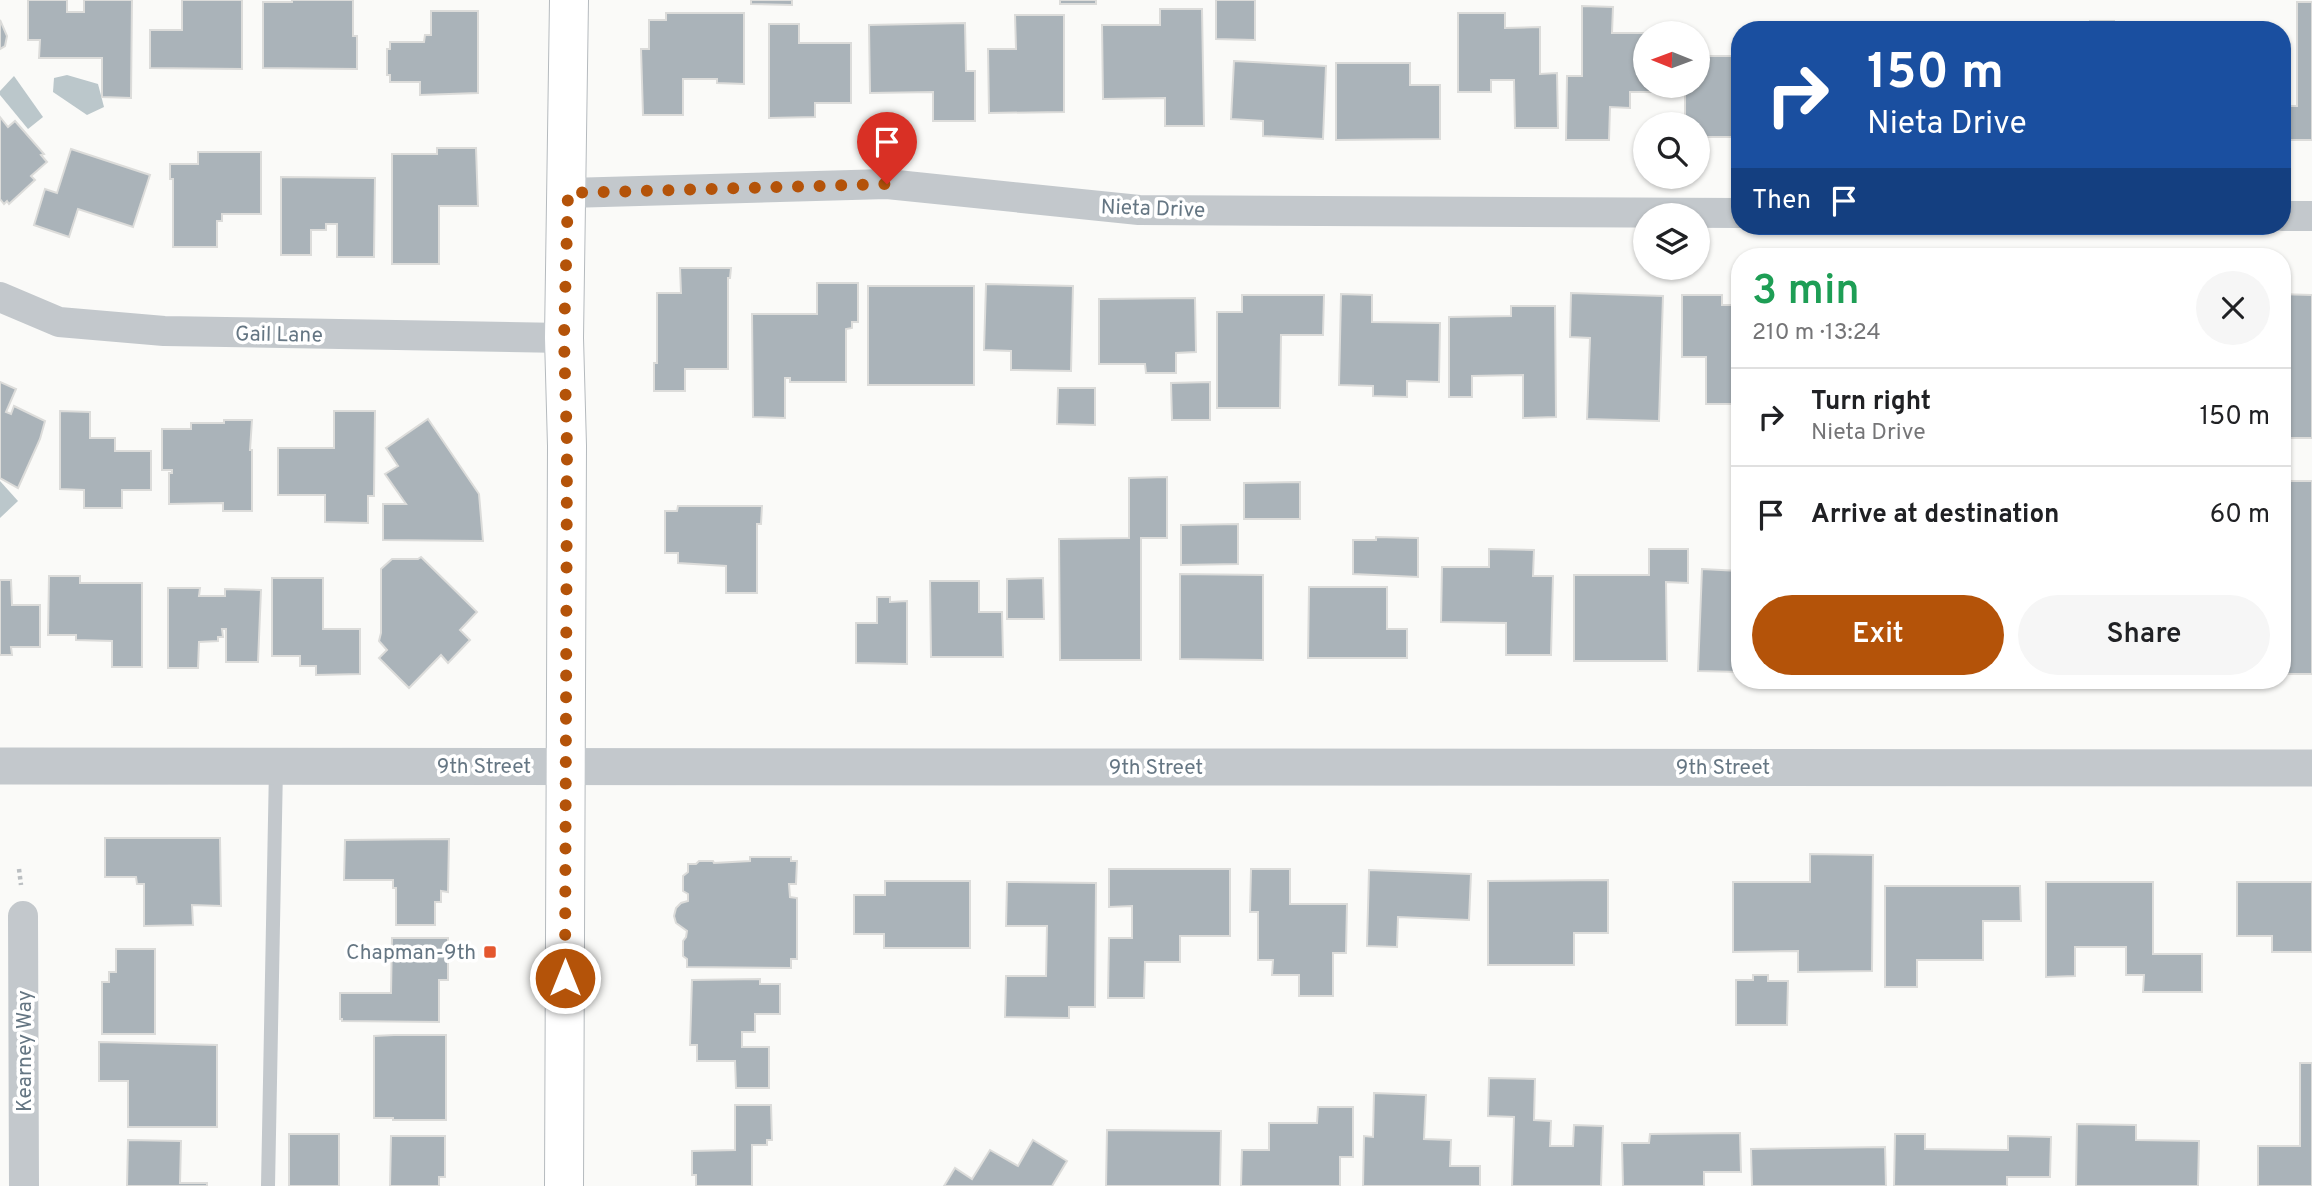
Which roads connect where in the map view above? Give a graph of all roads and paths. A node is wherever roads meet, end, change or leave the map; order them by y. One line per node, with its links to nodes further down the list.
1 (569, 0): 2 (main road)
2 (568, 193): 3 (street, Nieta Drive); 7 (main road)
3 (1731, 213)
4 (2291, 216): 5 (street)
5 (2312, 216)
6 (0, 297): 7 (street, Gail Lane)
7 (564, 338): 10 (main road)
8 (0, 765): 9 (street, 9th Street)
9 (276, 766): 10 (street, 9th Street); 14 (lane)
10 (566, 766): 11 (street, 9th Street); 15 (main road)
11 (2312, 768)
12 (23, 916): 13 (street, Kearney Way)
13 (24, 1186)
14 (268, 1186)
15 (565, 1186)

